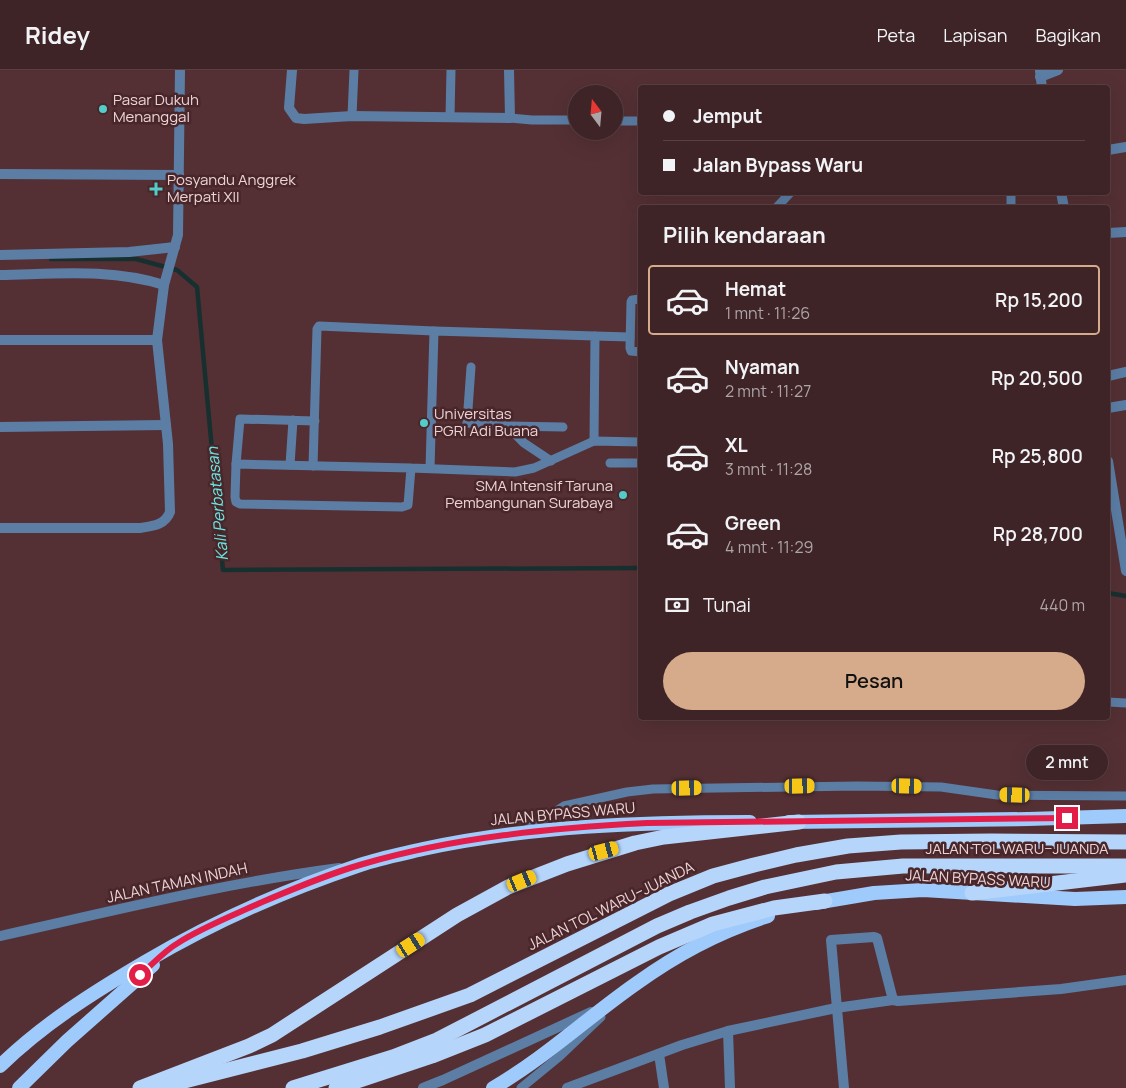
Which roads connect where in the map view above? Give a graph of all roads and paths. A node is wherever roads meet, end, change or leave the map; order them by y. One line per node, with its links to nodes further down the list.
1 (180, 70): 17 (street)
2 (292, 70): 8 (street)
3 (354, 70): 8 (lane)
4 (451, 70): 9 (lane)
5 (509, 70): 10 (street)
6 (1058, 70): 7 (street)
7 (1040, 73)
8 (352, 116): 9 (street)
9 (450, 117): 10 (street)
10 (510, 118): 11 (lane)
11 (568, 120)
12 (623, 121): 13 (lane)
13 (638, 121)
14 (1126, 147): 15 (street)
15 (1110, 150)
16 (0, 174): 17 (street)
17 (179, 175): 22 (street)
18 (788, 195): 19 (lane)
19 (779, 205)
20 (1126, 232): 21 (street)
21 (1110, 233)
22 (175, 248): 23 (street); 25 (street)
23 (0, 255)
24 (0, 275): 25 (street)
25 (165, 281): 31 (street)
26 (638, 299): 29 (lane)
27 (434, 331): 28 (lane); 39 (lane); 53 (lane)
28 (595, 336): 29 (lane); 44 (lane)
29 (630, 337): 32 (lane)
30 (0, 340): 31 (street)
31 (157, 340): 40 (street)
32 (638, 352)
33 (471, 367): 41 (lane)
34 (1126, 372): 35 (street)
35 (1110, 376)
36 (1126, 405): 37 (street)
37 (1110, 408)
38 (294, 420): 39 (lane); 48 (lane); 50 (lane)
39 (315, 421): 51 (lane)
40 (166, 425): 42 (street); 55 (street)
41 (507, 426): 43 (lane); 46 (lane)
42 (0, 427)
43 (563, 427)
44 (594, 441): 45 (lane); 46 (lane)
45 (638, 442)
46 (551, 461): 53 (lane)
47 (610, 463): 49 (lane)
48 (236, 464): 50 (lane); 52 (lane)
49 (638, 464)
50 (290, 465): 51 (lane)
51 (313, 466): 52 (lane)
52 (411, 468): 53 (lane)
53 (430, 468)
54 (1110, 473): 56 (street)
55 (0, 528)
56 (1126, 571)
57 (1110, 702): 58 (lane)
58 (1126, 703)
59 (1126, 796): 62 (lane)
60 (1126, 816): 61 (highway, JALAN BYPASS WARU)
61 (799, 822): 62 (highway, JALAN BYPASS WARU); 81 (highway)
62 (521, 833): 64 (highway, JALAN BYPASS WARU)
63 (1126, 842): 82 (highway, JALAN TOL WARU–JUANDA)
64 (361, 865): 70 (street, JALAN TAMAN INDAH); 71 (highway, JALAN BYPASS WARU)
65 (1126, 866): 83 (highway, JALAN TOL WARU–JUANDA)
66 (1126, 875): 67 (highway)
67 (972, 893): 68 (highway, JALAN BYPASS WARU); 69 (highway, JALAN BYPASS WARU)
68 (1126, 897)
69 (825, 901): 73 (highway, JALAN BYPASS WARU); 84 (highway)
70 (0, 936)
71 (177, 943): 79 (highway, JALAN BYPASS WARU); 80 (highway)
72 (1126, 980): 74 (street)
73 (636, 983): 75 (highway, JALAN BYPASS WARU); 87 (lane)
74 (893, 1000): 76 (street); 76 (street)
75 (608, 1005): 85 (street); 86 (highway, JALAN BYPASS WARU)
76 (836, 1008): 77 (street); 91 (street)
77 (728, 1032): 78 (street); 90 (street)
78 (659, 1054): 88 (street); 89 (street)
79 (0, 1066)
80 (19, 1088)
81 (140, 1088)
82 (157, 1088)
83 (293, 1088)
84 (336, 1088)
85 (423, 1088)
86 (493, 1088)
87 (521, 1088)
88 (567, 1088)
89 (664, 1088)
90 (730, 1088)
91 (844, 1088)

